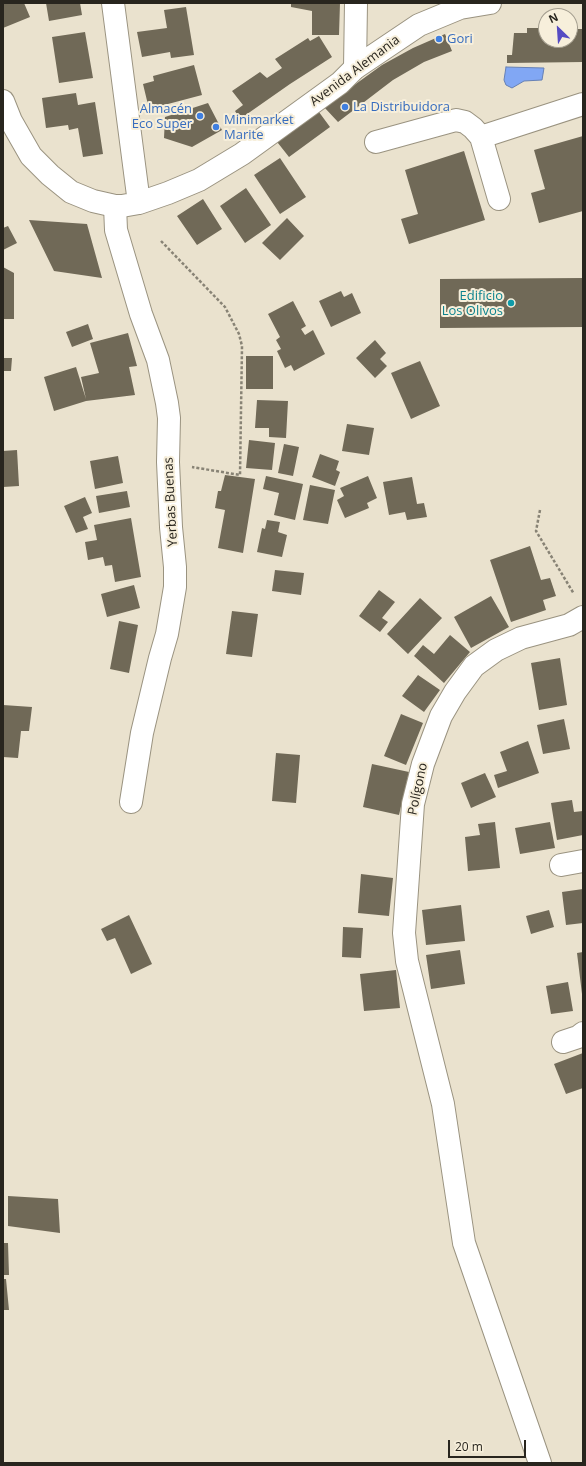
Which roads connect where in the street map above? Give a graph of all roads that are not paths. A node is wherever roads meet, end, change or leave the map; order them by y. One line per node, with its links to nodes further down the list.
1 (113, 3): 11 (street)
2 (356, 3): 5 (street)
3 (490, 3): 4 (street, Avenida Alemania)
4 (460, 6): 5 (street, Avenida Alemania)
5 (355, 68): 11 (street, Avenida Alemania)
6 (3, 101): 12 (street, Avenida Alemania)
7 (583, 104): 8 (street)
8 (481, 137): 9 (street); 10 (street)
9 (376, 142)
10 (499, 199)
11 (139, 203): 12 (street, Avenida Alemania)
12 (115, 206): 14 (street, Yerbas Buenas)
13 (579, 607): 19 (street, Polígono)
14 (131, 802)
15 (583, 860): 16 (street)
16 (561, 865)
17 (583, 1033): 18 (street)
18 (563, 1042)
19 (540, 1463)

